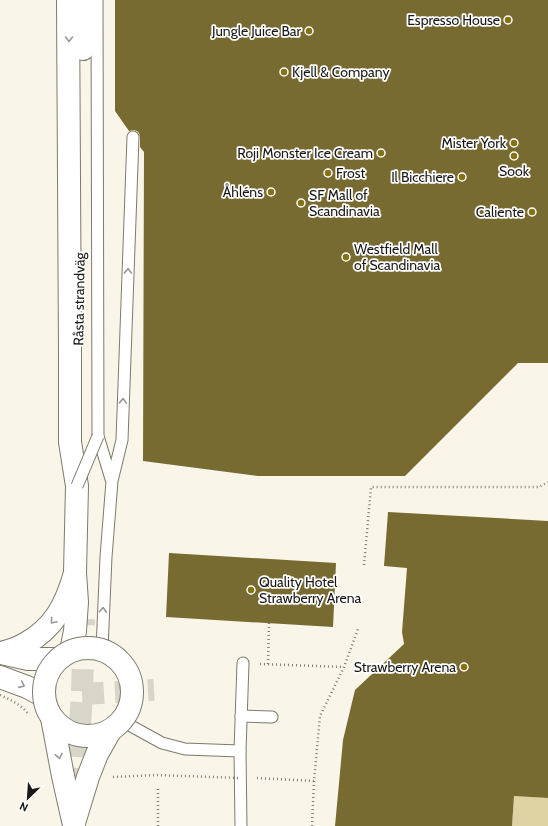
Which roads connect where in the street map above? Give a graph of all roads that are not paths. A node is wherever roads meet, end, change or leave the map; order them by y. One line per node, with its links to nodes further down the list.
1 (68, 0): 7 (street, Råsta strandväg, one-way to 7)
2 (84, 0): 9 (street, Råsta strandväg)
3 (97, 0): 5 (lane)
4 (133, 137): 6 (lane, one-way to 4)
5 (98, 436): 6 (lane); 7 (lane, bridge)
6 (112, 481): 10 (lane, one-way to 6)
7 (77, 486): 8 (street, Råsta strandväg)
8 (75, 573): 11 (street, one-way to 11); 12 (street)
9 (84, 598)
10 (102, 649): 12 (street, bridge); 19 (street, bridge)
11 (1, 653): 12 (street)
12 (64, 655): 15 (street, bridge)
13 (243, 663): 16 (lane)
14 (0, 677): 15 (street, one-way to 15)
15 (44, 696): 18 (street, bridge)
16 (241, 716): 17 (lane); 20 (lane)
17 (272, 717)
18 (52, 718): 19 (street, bridge); 21 (street, one-way to 21, bridge)
19 (116, 726): 20 (lane); 21 (street, bridge)
20 (240, 751): 22 (lane)
21 (74, 826)
22 (241, 826)

